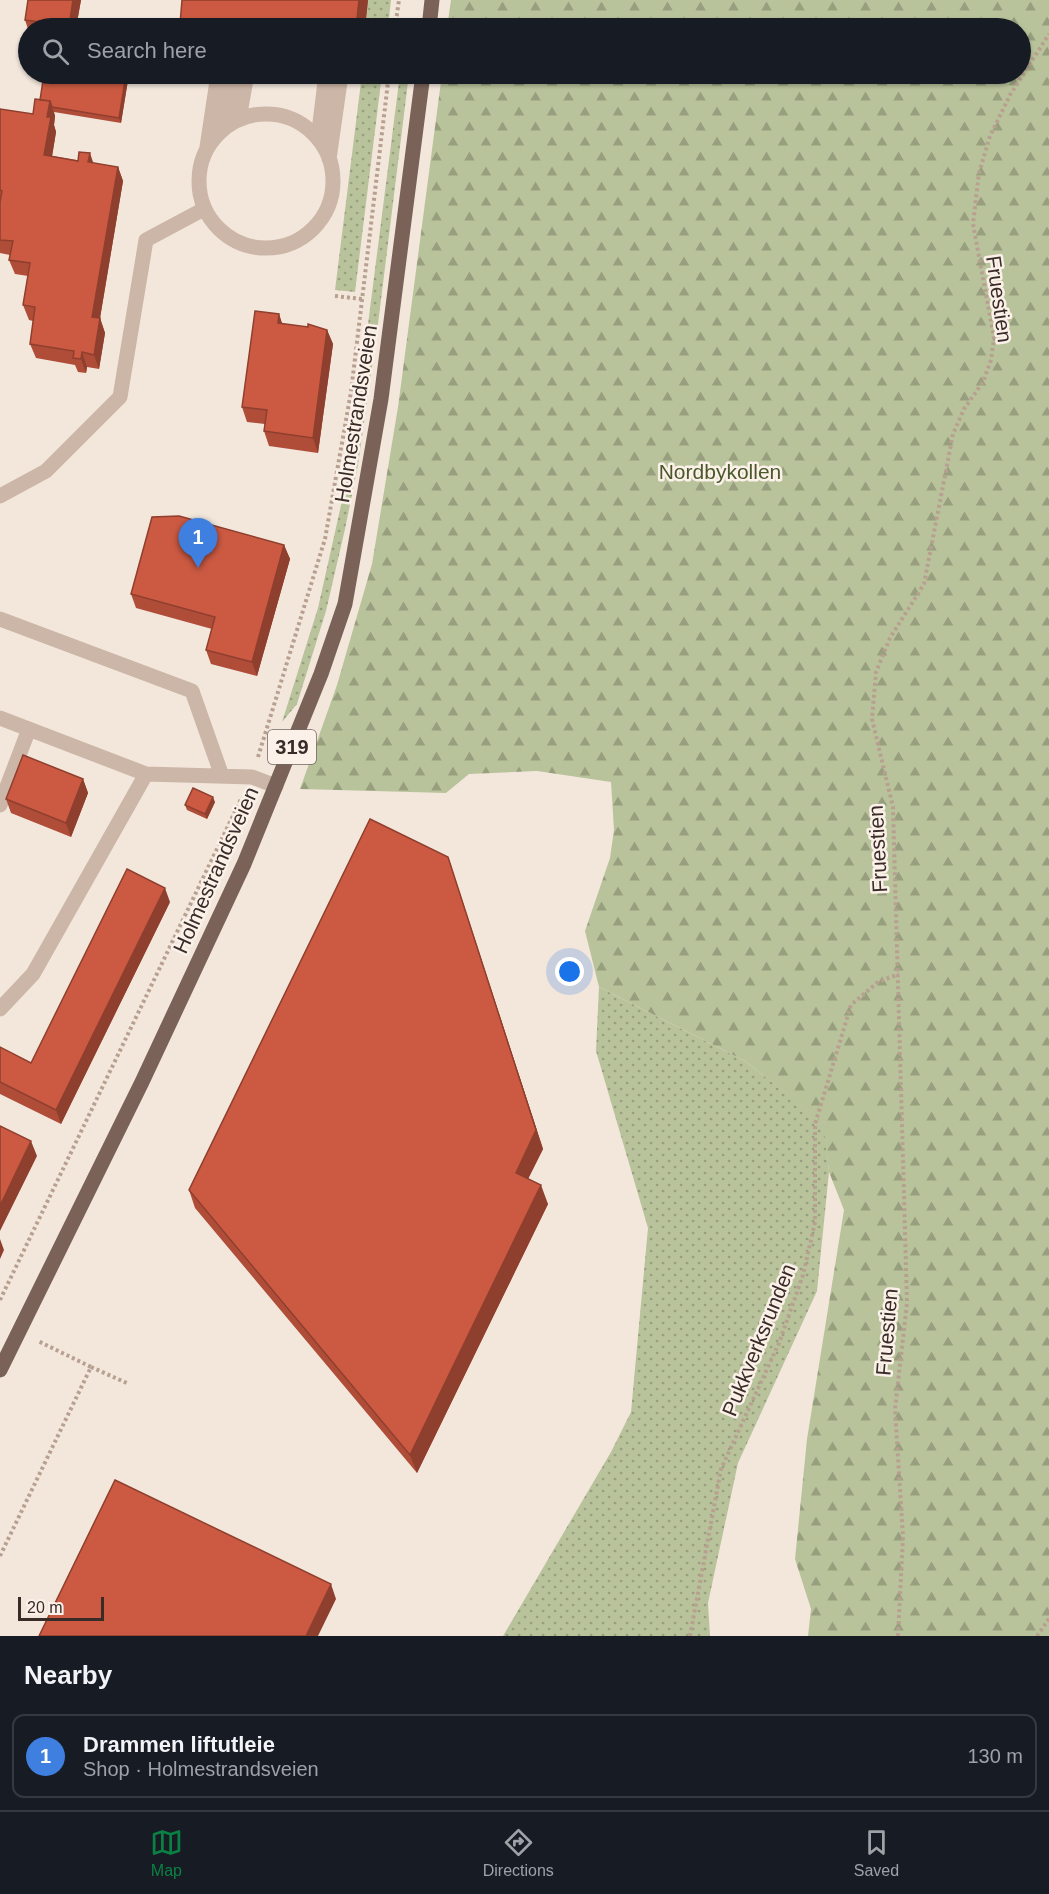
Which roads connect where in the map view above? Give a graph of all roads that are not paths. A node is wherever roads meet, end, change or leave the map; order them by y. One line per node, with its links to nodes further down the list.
1 (432, 0): 2 (main road)
2 (430, 18)
3 (216, 84): 12 (lane)
4 (231, 84): 10 (lane)
5 (244, 84): 9 (lane)
6 (332, 84): 11 (lane)
7 (333, 84): 13 (lane)
8 (422, 84): 21 (main road, Holmestrandsveien / 319)
9 (239, 119): 10 (lane); 11 (lane)
10 (224, 129): 12 (lane)
11 (318, 139): 13 (lane)
12 (207, 147): 14 (lane)
13 (329, 159): 14 (lane)
14 (204, 208): 15 (lane)
15 (0, 496)
16 (0, 619): 20 (lane)
17 (0, 718): 18 (lane)
18 (29, 729): 19 (lane); 22 (lane)
19 (146, 774): 20 (lane); 23 (lane)
20 (222, 776): 21 (lane)
21 (276, 786): 24 (main road, Holmestrandsveien / 319)
22 (0, 805)
23 (0, 1009)
24 (0, 1370)

